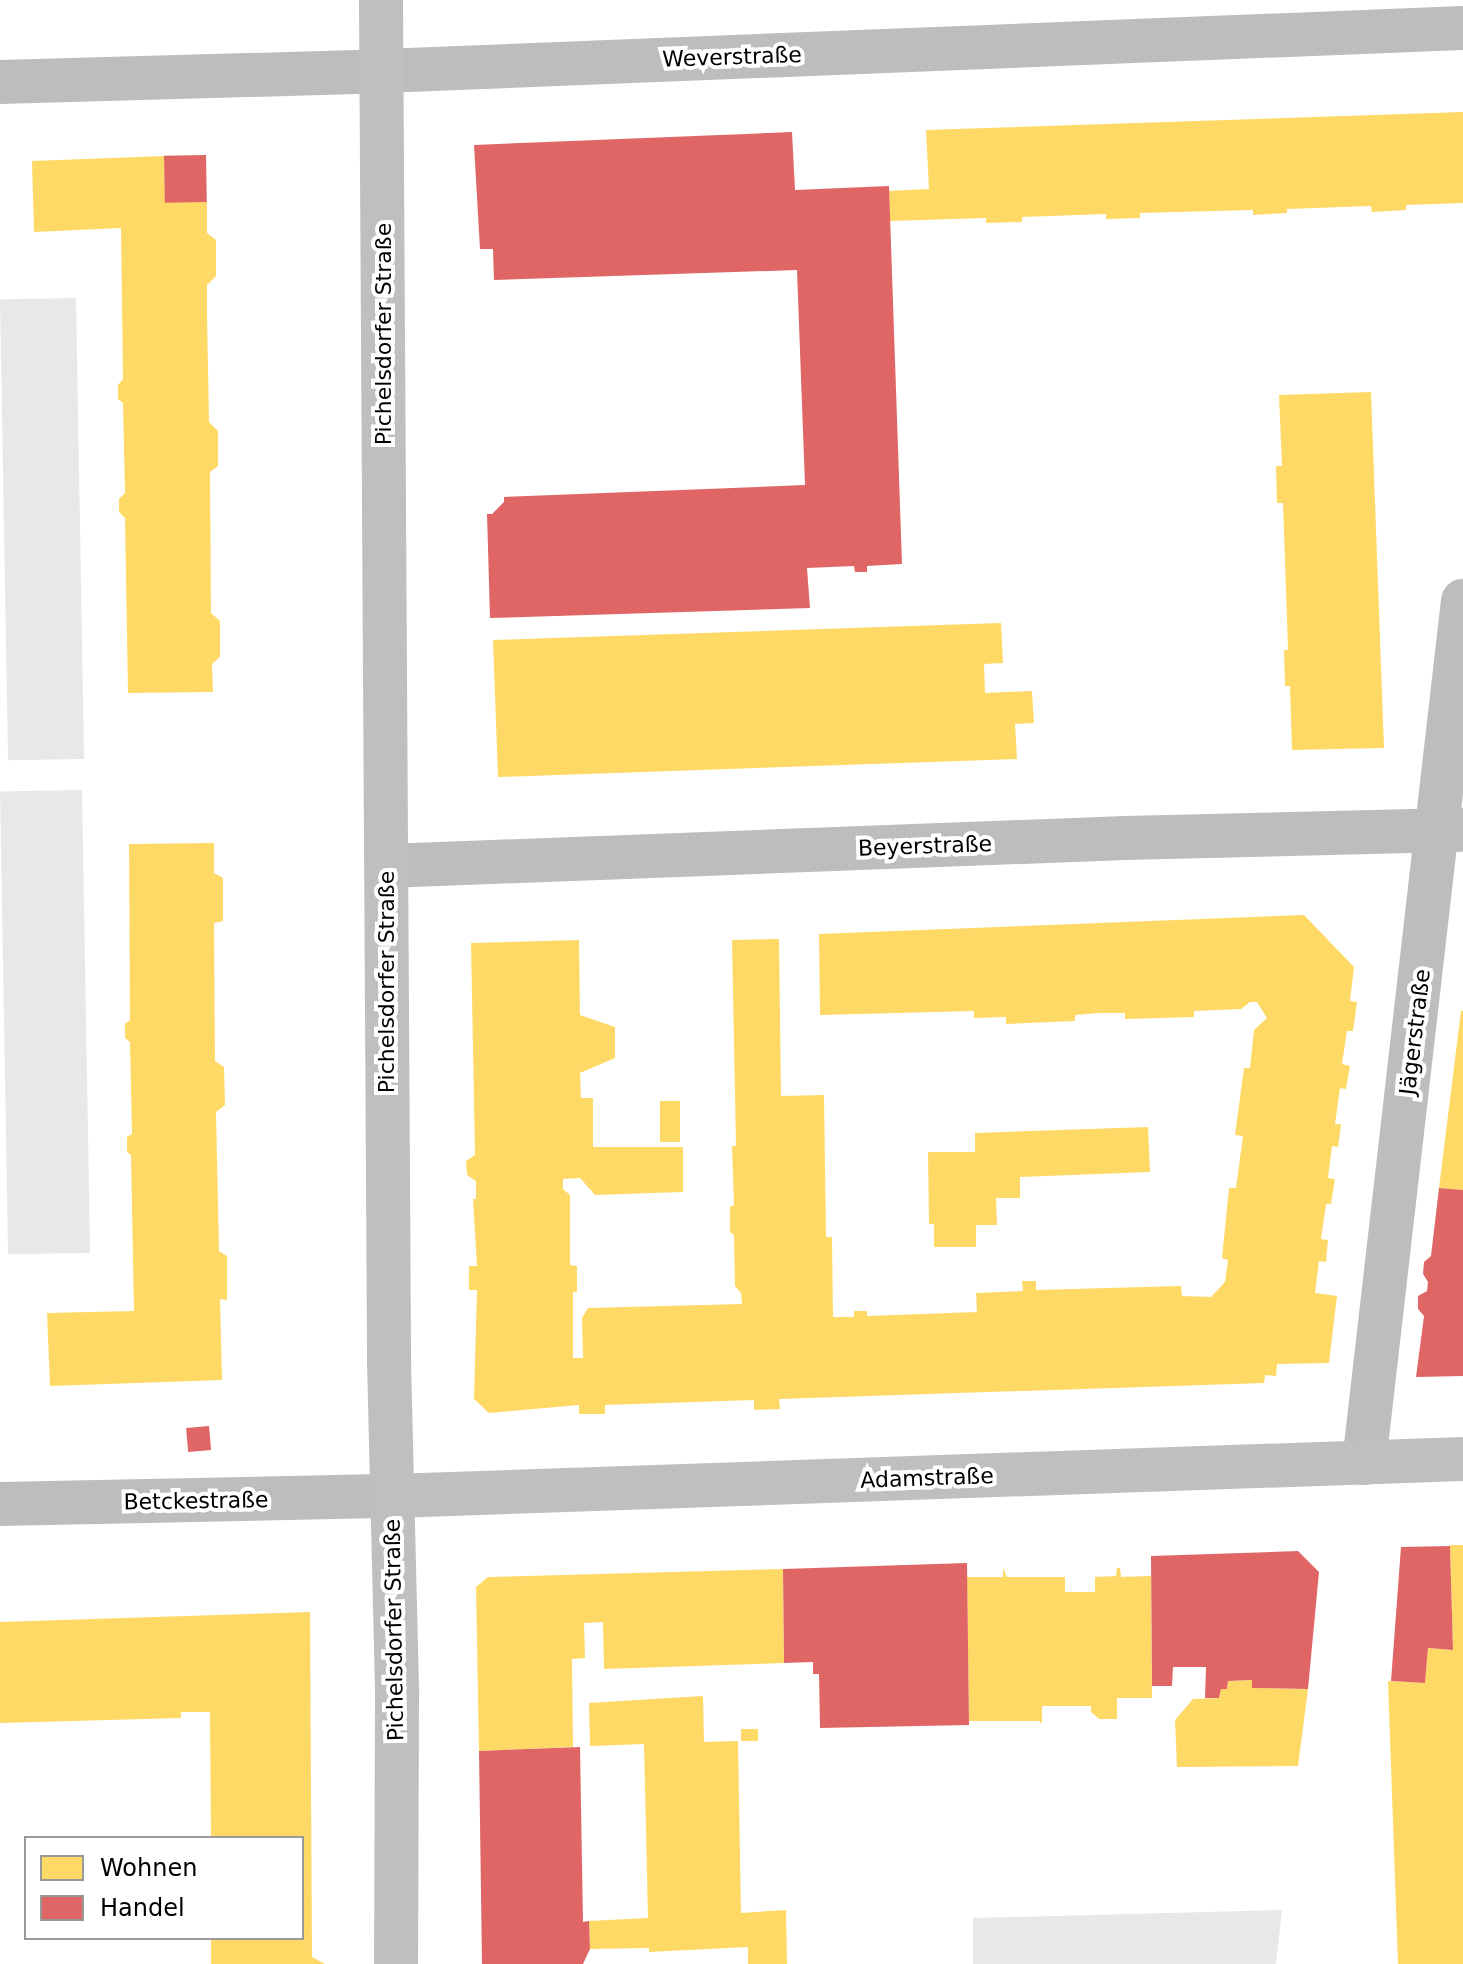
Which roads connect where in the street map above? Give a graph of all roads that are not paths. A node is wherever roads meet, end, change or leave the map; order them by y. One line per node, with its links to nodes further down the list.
1 (381, 0): 3 (street, Pichelsdorfer Straße)
2 (1463, 28): 3 (street, Weverstraße)
3 (382, 71): 4 (street, Weverstraße); 7 (street, Pichelsdorfer Straße)
4 (0, 82)
5 (1463, 601): 6 (street, Jägerstraße)
6 (1450, 831): 7 (street, Beyerstraße); 9 (street, Jägerstraße)
7 (387, 866): 10 (street, Pichelsdorfer Straße)
8 (1463, 1459): 9 (street, Adamstraße)
9 (1364, 1463): 10 (street, Adamstraße)
10 (392, 1496): 11 (street, Betckestraße); 12 (street, Pichelsdorfer Straße)
11 (0, 1504)
12 (396, 1964)

